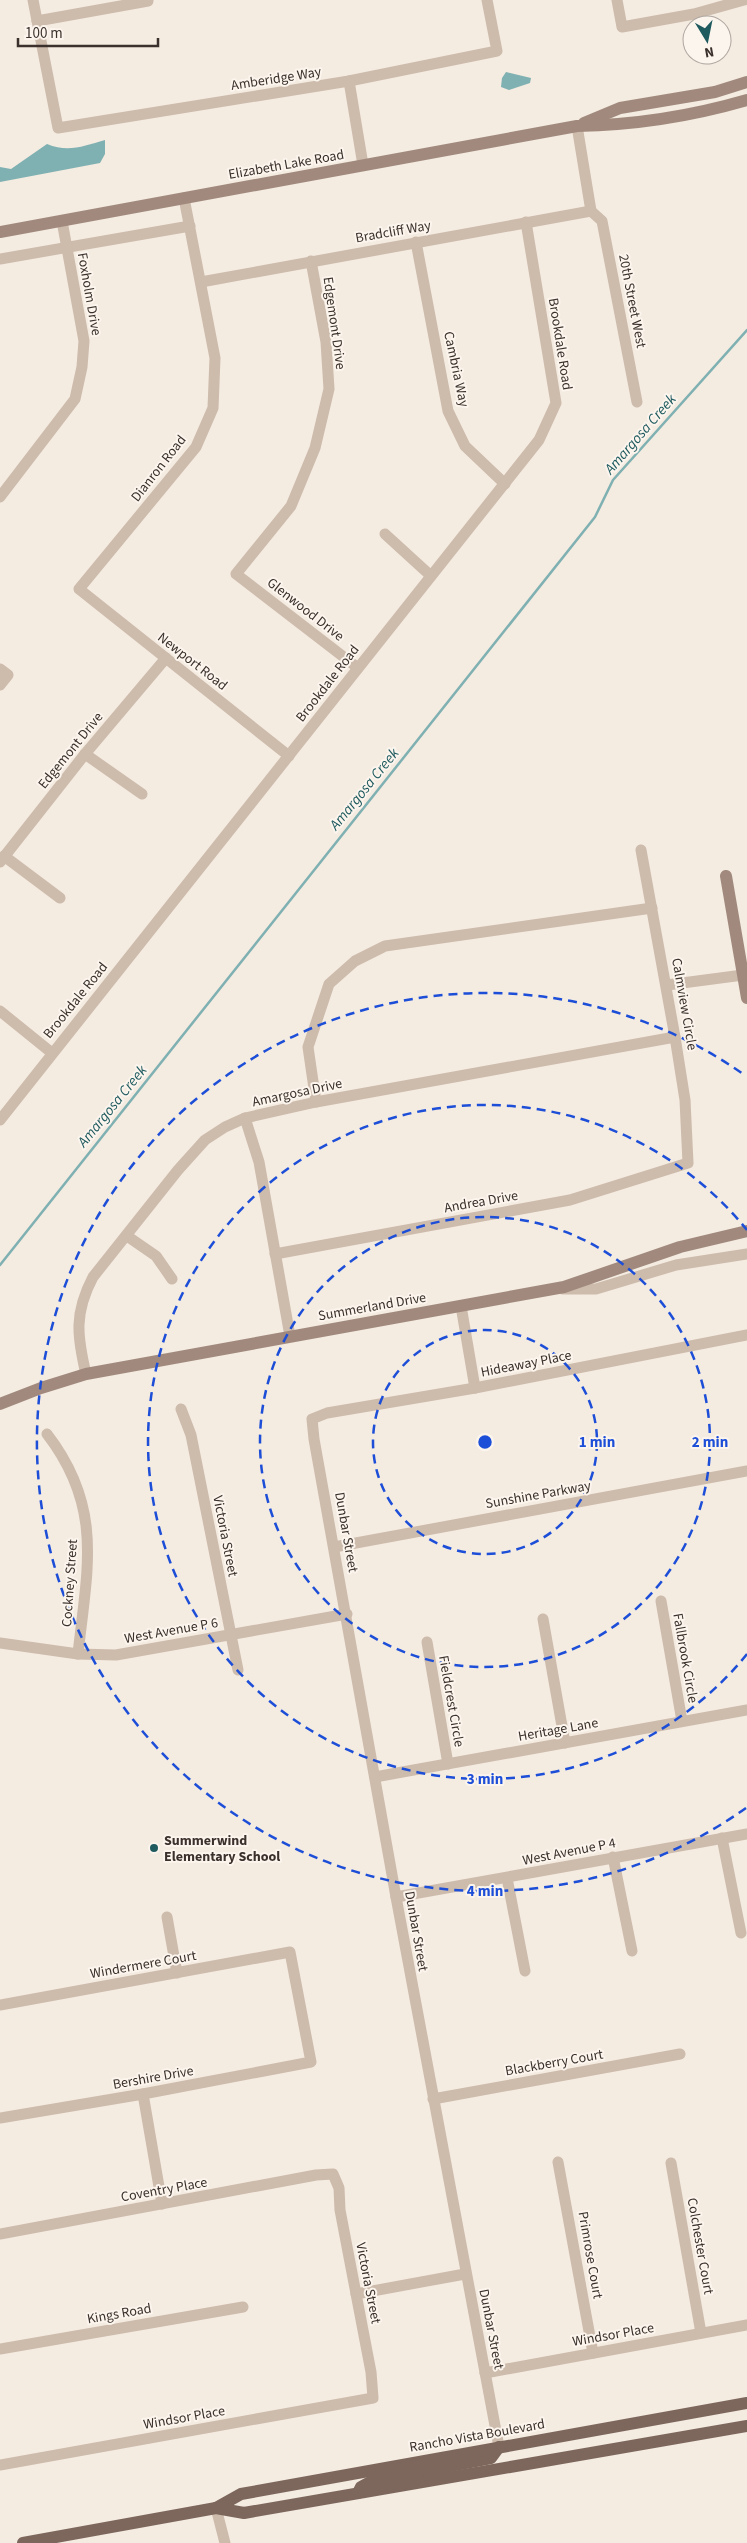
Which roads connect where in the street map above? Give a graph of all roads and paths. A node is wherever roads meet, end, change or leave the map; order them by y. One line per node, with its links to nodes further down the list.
1 (33, 0): 6 (street)
2 (487, 0): 7 (street, Amberidge Way)
3 (617, 0): 4 (street)
4 (744, 0)
5 (148, 1): 6 (street)
6 (37, 21): 7 (street, Amberidge Way)
7 (349, 81): 11 (street)
8 (747, 82): 10 (main road, Elizabeth Lake Road)
9 (747, 100): 10 (main road, Elizabeth Lake Road)
10 (577, 126): 11 (main road, Elizabeth Lake Road); 13 (street)
11 (363, 165): 12 (main road, Elizabeth Lake Road)
12 (184, 198): 14 (main road, Elizabeth Lake Road); 16 (street, Dianron Road)
13 (591, 211): 15 (street, Bradcliff Way); 23 (street, 20th Street West)
14 (62, 221): 17 (main road, Elizabeth Lake Road); 19 (street, Foxholm Drive)
15 (526, 222): 18 (street, Bradcliff Way); 24 (street, Brookdale Road)
16 (190, 226): 19 (street); 22 (street, Dianron Road)
17 (0, 232)
18 (416, 242): 21 (street, Bradcliff Way); 24 (street, Cambria Way)
19 (66, 247): 20 (street); 25 (street, Foxholm Drive)
20 (0, 259)
21 (310, 261): 22 (street, Bradcliff Way); 27 (street, Edgemont Drive)
22 (201, 282): 29 (street, Dianron Road)
23 (637, 402)
24 (505, 484): 28 (street, Brookdale Road)
25 (0, 497)
26 (386, 534): 28 (street)
27 (236, 574): 31 (street, Glenwood Drive)
28 (431, 576): 31 (street, Brookdale Road)
29 (79, 589): 30 (street, Newport Road)
30 (166, 658): 34 (street, Edgemont Drive); 35 (street, Newport Road)
31 (358, 668): 35 (street, Brookdale Road)
32 (4, 672): 33 (street)
33 (0, 685)
34 (85, 754): 36 (street); 38 (street, Edgemont Drive)
35 (289, 756): 47 (street, Brookdale Road)
36 (142, 794)
37 (641, 850): 41 (street, Calmview Circle)
38 (2, 859): 40 (street)
39 (726, 876): 42 (main road)
40 (60, 898)
41 (652, 908): 43 (street, Calmview Circle); 48 (street)
42 (743, 975): 43 (street); 44 (main road)
43 (667, 985): 46 (street, Calmview Circle)
44 (747, 998)
45 (0, 1011): 47 (street)
46 (675, 1037): 48 (street, Amargosa Drive); 51 (street, Calmview Circle)
47 (52, 1053): 50 (street, Brookdale Road)
48 (316, 1102): 49 (street, Amargosa Drive)
49 (245, 1118): 53 (street, Amargosa Drive); 54 (street)
50 (0, 1120)
51 (688, 1163): 54 (street, Andrea Drive)
52 (747, 1231): 57 (main road, Summerland Drive)
53 (127, 1236): 56 (street); 61 (street, Amargosa Drive)
54 (275, 1254): 60 (street)
55 (747, 1254): 57 (street)
56 (172, 1279)
57 (552, 1289): 58 (main road, Summerland Drive)
58 (461, 1306): 60 (main road, Summerland Drive); 62 (street)
59 (747, 1335): 62 (street, Hideaway Place)
60 (290, 1336): 61 (main road, Summerland Drive)
61 (86, 1374): 63 (main road, Summerland Drive)
62 (475, 1388): 65 (street, Hideaway Place)
63 (0, 1404)
64 (181, 1409): 72 (street, Victoria Street)
65 (312, 1419): 68 (street, Dunbar Street)
66 (47, 1434): 75 (street, Cockney Street)
67 (747, 1471): 68 (street, Sunshine Parkway)
68 (334, 1547): 70 (street, Dunbar Street)
69 (661, 1601): 78 (street, Fallbrook Circle)
70 (347, 1614): 72 (street, West Avenue P 6); 81 (street, Dunbar Street)
71 (543, 1619): 79 (street)
72 (231, 1635): 75 (street, West Avenue P 6); 76 (street, Victoria Street)
73 (427, 1642): 80 (street, Fieldcrest Circle)
74 (0, 1643): 75 (street, West Avenue P 6)
75 (78, 1654)
76 (238, 1670)
77 (747, 1710): 78 (street, Heritage Lane)
78 (682, 1721): 79 (street, Heritage Lane)
79 (565, 1743): 80 (street, Heritage Lane)
80 (448, 1764): 81 (street, Heritage Lane)
81 (374, 1777): 86 (street, Dunbar Street)
82 (747, 1834): 83 (street, West Avenue P 4)
83 (722, 1838): 84 (street, West Avenue P 4); 88 (street)
84 (613, 1857): 85 (street, West Avenue P 4); 89 (street)
85 (507, 1878): 86 (street, West Avenue P 4); 90 (street)
86 (396, 1898): 96 (street, Dunbar Street)
87 (167, 1917): 91 (street)
88 (742, 1932)
89 (632, 1951)
90 (525, 1971)
91 (177, 1973): 92 (street, Windermere Court); 94 (street, Windermere Court)
92 (0, 2005)
93 (680, 2054): 96 (street, Blackberry Court)
94 (311, 2062): 95 (street, Bershire Drive)
95 (143, 2094): 97 (street, Bershire Drive); 101 (street)
96 (433, 2099): 103 (street, Dunbar Street)
97 (0, 2118)
98 (558, 2162): 109 (street, Primrose Court)
99 (671, 2163): 107 (street, Colchester Court)
100 (333, 2174): 101 (street, Coventry Place); 104 (street, Victoria Street)
101 (162, 2204): 102 (street, Coventry Place)
102 (0, 2234)
103 (465, 2274): 104 (street); 110 (street, Dunbar Street)
104 (356, 2294): 111 (street, Victoria Street)
105 (243, 2307): 108 (street, Kings Road)
106 (747, 2325): 107 (street, Windsor Place)
107 (701, 2333): 109 (street, Windsor Place)
108 (0, 2349)
109 (593, 2352): 110 (street, Windsor Place)
110 (485, 2373): 114 (street, Dunbar Street)
111 (372, 2398): 115 (street, Windsor Place)
112 (747, 2403): 114 (main road, Rancho Vista Boulevard)
113 (747, 2426): 116 (main road, Rancho Vista Boulevard)
114 (499, 2447): 116 (main road); 117 (main road, Rancho Vista Boulevard)
115 (0, 2465)
116 (358, 2493): 117 (main road, Rancho Vista Boulevard)
117 (216, 2508): 118 (main road, Rancho Vista Boulevard); 119 (street)
118 (23, 2543)
119 (225, 2543)

